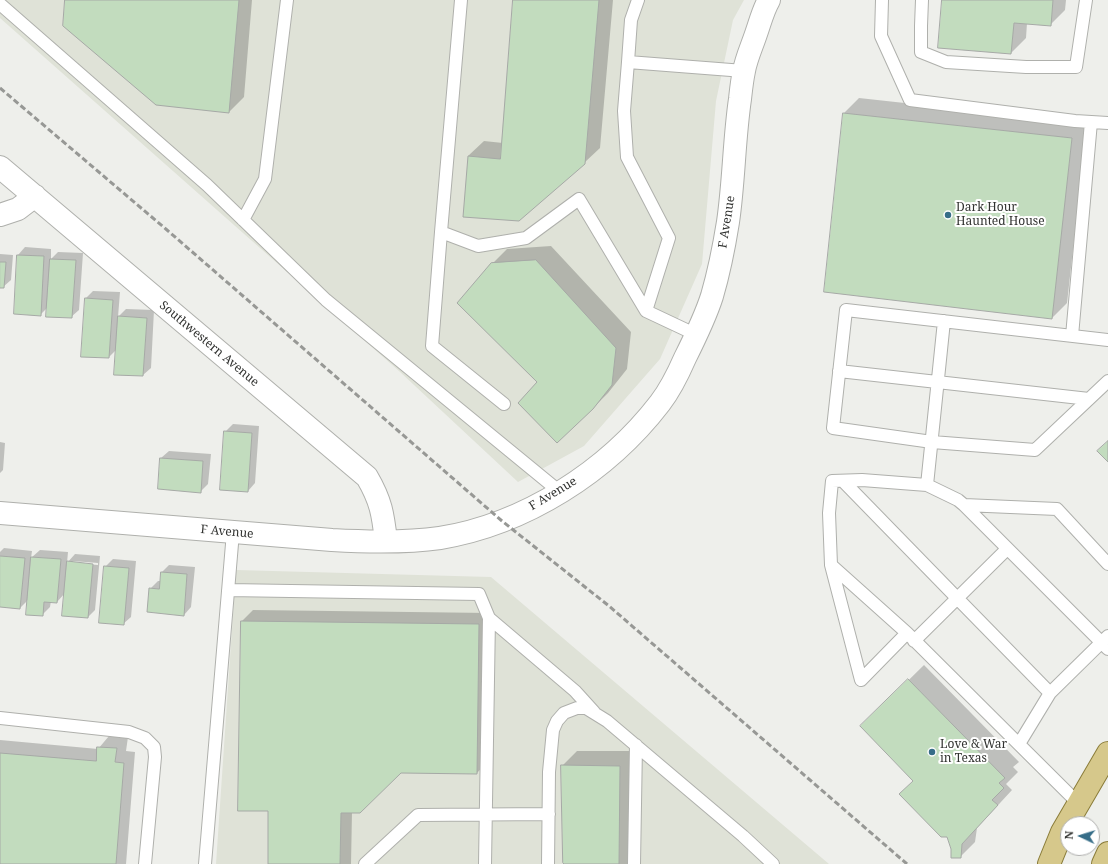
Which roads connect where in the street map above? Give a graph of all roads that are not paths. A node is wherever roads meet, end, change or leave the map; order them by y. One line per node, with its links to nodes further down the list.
1 (287, 0): 16 (lane)
2 (461, 0): 17 (lane)
3 (638, 0): 9 (lane)
4 (769, 0): 10 (street, F Avenue)
5 (882, 0): 11 (lane)
6 (922, 0): 7 (lane)
7 (1086, 0)
8 (0, 4): 16 (lane)
9 (628, 62): 10 (lane); 18 (lane)
10 (744, 71): 20 (street, F Avenue)
11 (1091, 122): 12 (lane); 21 (lane)
12 (1108, 123)
13 (0, 167): 14 (street, Southwestern Avenue)
14 (35, 196): 15 (street); 35 (street, Southwestern Avenue)
15 (0, 215)
16 (243, 220): 31 (lane)
17 (441, 232): 18 (lane); 27 (lane)
18 (646, 311): 20 (lane)
19 (944, 321): 21 (lane); 23 (lane); 25 (lane)
20 (697, 335): 31 (street, F Avenue)
21 (1072, 336): 22 (lane)
22 (1108, 340)
23 (839, 371): 25 (lane); 28 (lane)
24 (1108, 381): 26 (lane)
25 (938, 382): 26 (lane); 28 (lane)
26 (1088, 399): 28 (lane)
27 (504, 404)
28 (932, 442): 30 (lane)
29 (843, 481): 30 (lane); 38 (lane); 40 (lane)
30 (927, 485): 32 (lane)
31 (560, 492): 35 (street, F Avenue)
32 (964, 505): 36 (lane); 37 (lane)
33 (0, 513): 34 (street, F Avenue)
34 (233, 532): 35 (street, F Avenue); 39 (lane)
35 (386, 541)
36 (1007, 549): 40 (lane); 43 (lane)
37 (1108, 564)
38 (831, 565): 42 (lane); 42 (lane)
39 (228, 590): 41 (lane); 55 (lane)
40 (957, 598): 42 (lane); 44 (lane)
41 (489, 618): 45 (lane); 51 (lane)
42 (911, 637): 47 (lane)
43 (1106, 643): 44 (lane)
44 (1050, 693): 47 (lane)
45 (595, 714): 48 (lane); 52 (lane)
46 (0, 718): 54 (lane)
47 (1019, 744): 50 (lane)
48 (636, 746): 59 (lane); 60 (lane)
49 (1108, 753): 50 (main road)
50 (1078, 803): 61 (main road)
51 (485, 814): 52 (lane); 56 (lane); 57 (lane)
52 (549, 814): 58 (lane)
53 (1108, 853): 62 (main road)
54 (145, 864)
55 (204, 864)
56 (365, 864)
57 (485, 864)
58 (548, 864)
59 (634, 864)
60 (773, 864)
61 (1049, 864)
62 (1103, 864)

